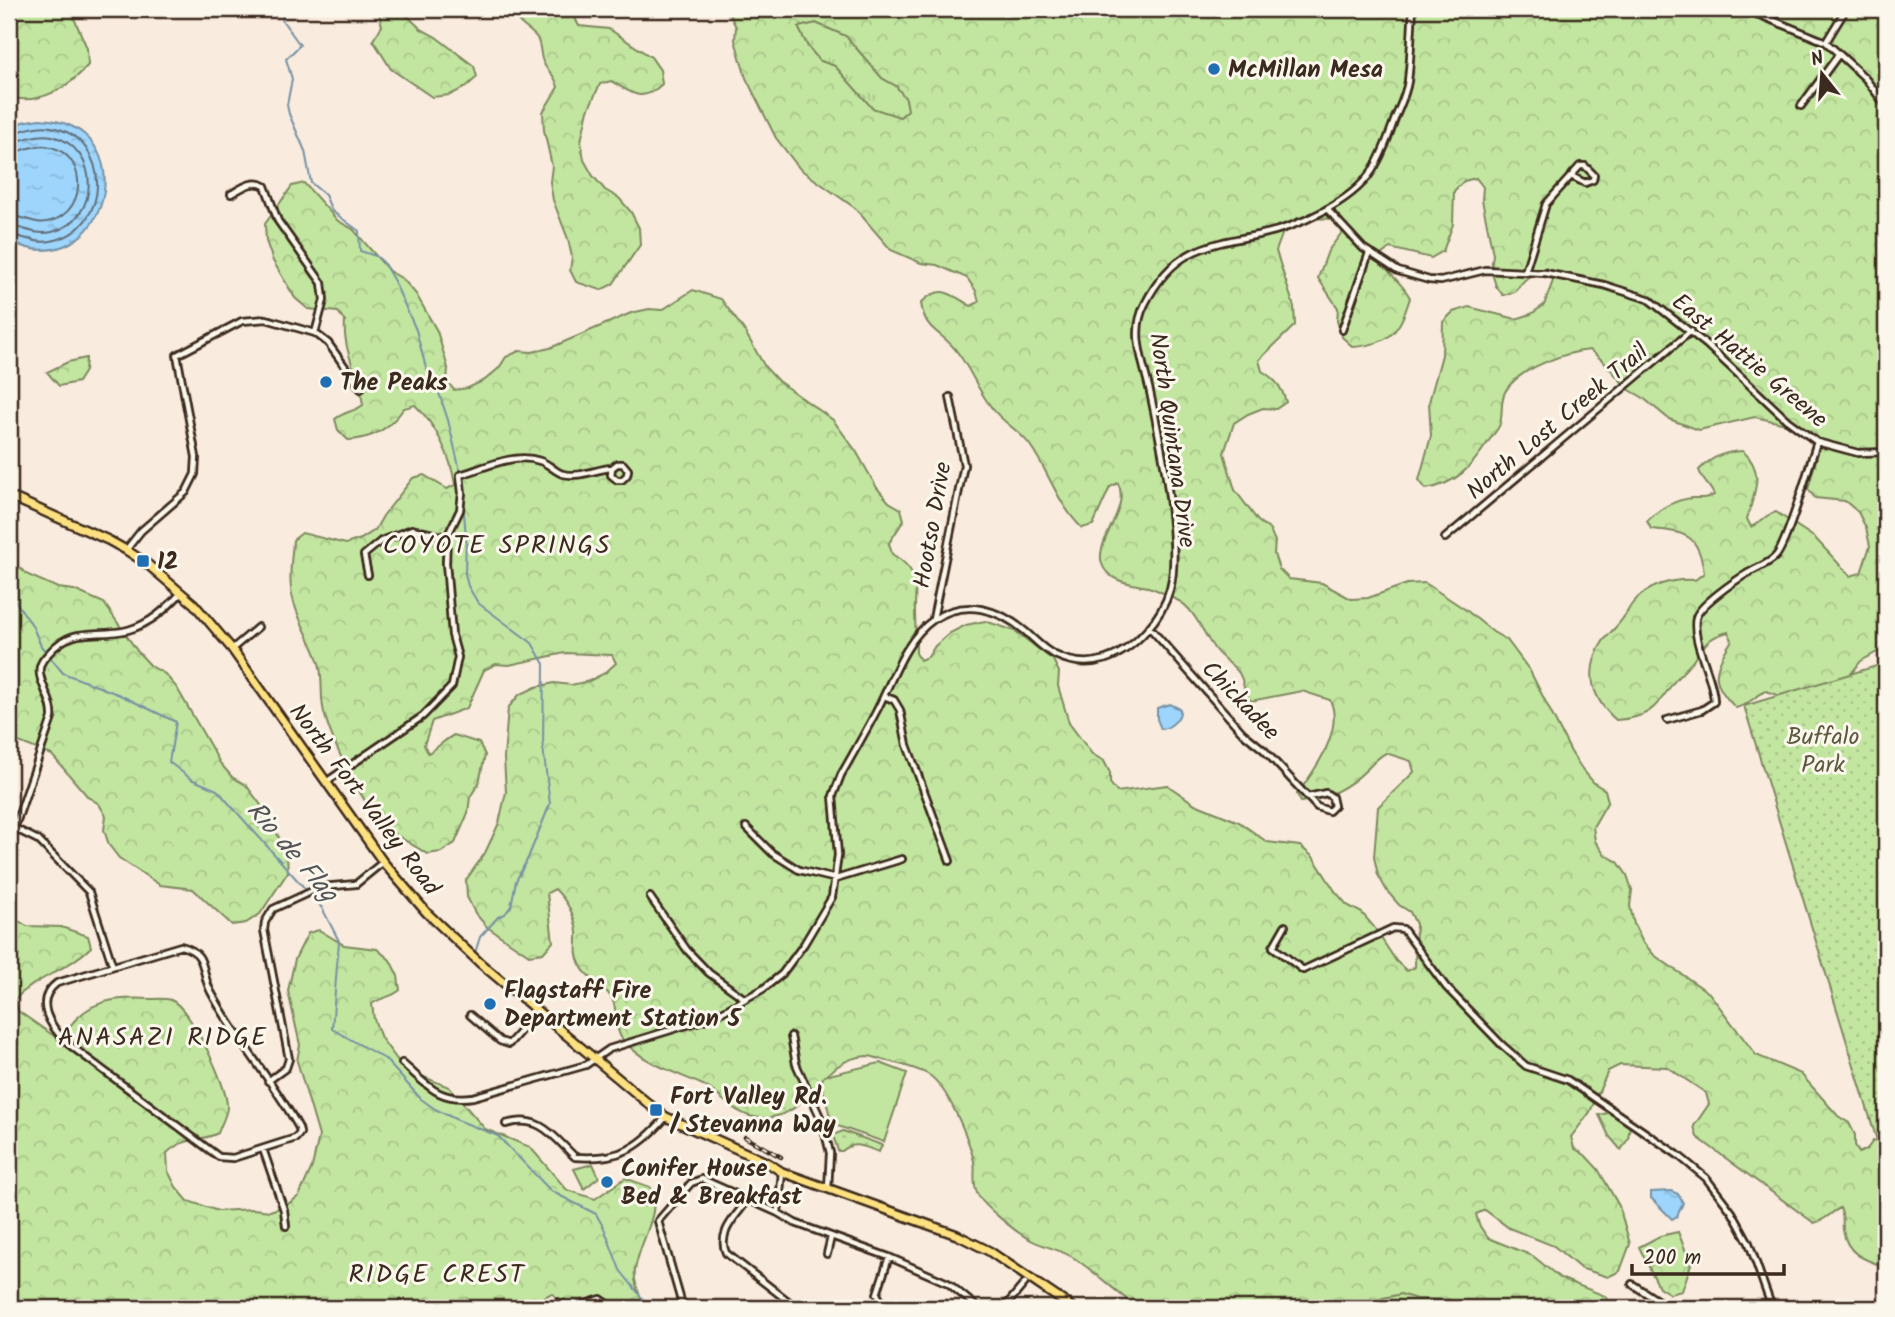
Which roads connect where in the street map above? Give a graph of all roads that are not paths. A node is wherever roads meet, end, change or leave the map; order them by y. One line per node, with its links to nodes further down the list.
1 (1413, 9): 11 (street, North Quintana Drive)
2 (1745, 9): 4 (street)
3 (1846, 9): 5 (street)
4 (1756, 10): 5 (street)
5 (1826, 42): 6 (street)
6 (1839, 54): 7 (street); 8 (street)
7 (1801, 106)
8 (1886, 106)
9 (1571, 176): 9 (street); 13 (street)
10 (230, 194): 16 (street)
11 (1326, 209): 12 (street, East Hattie Greene); 30 (street, North Quintana Drive)
12 (1369, 253): 13 (street, East Hattie Greene); 14 (street)
13 (1525, 272): 15 (street, East Hattie Greene)
14 (1342, 330)
15 (1691, 331): 19 (street, East Hattie Greene); 24 (street, North Lost Creek Trail)
16 (314, 333): 17 (street); 25 (street)
17 (361, 389)
18 (950, 397): 28 (street, Hootso Drive)
19 (1817, 442): 20 (street, East Hattie Greene); 33 (street)
20 (1886, 452)
21 (612, 468): 23 (street)
22 (9, 496): 25 (main road, North Fort Valley Road)
23 (447, 537): 26 (street); 34 (street)
24 (1445, 537)
25 (127, 550): 27 (main road, North Fort Valley Road)
26 (368, 575)
27 (181, 593): 31 (main road, North Fort Valley Road); 37 (street)
28 (933, 620): 30 (street, North Quintana Drive); 32 (street, North Quintana Drive)
29 (258, 627): 31 (street)
30 (1150, 628): 35 (street, Chickadee)
31 (232, 649): 34 (main road, North Fort Valley Road)
32 (884, 696): 41 (street); 42 (street, North Quintana Drive)
33 (1667, 720)
34 (325, 783): 40 (main road, North Fort Valley Road)
35 (1308, 797): 35 (street, Chickadee)
36 (746, 827): 42 (street)
37 (16, 828): 38 (street); 45 (street)
38 (9, 844)
39 (902, 859): 42 (street)
40 (383, 862): 47 (main road, North Fort Valley Road); 52 (street)
41 (950, 862)
42 (836, 879): 46 (street, North Quintana Drive)
43 (650, 897): 46 (street)
44 (1285, 926): 75 (street)
45 (113, 965): 52 (street); 55 (street)
46 (745, 999): 50 (street, North Quintana Drive)
47 (538, 1011): 48 (street); 50 (main road, North Fort Valley Road)
48 (470, 1015)
49 (791, 1036): 57 (street)
50 (596, 1060): 51 (street, North Quintana Drive); 53 (main road, North Fort Valley Road)
51 (402, 1062)
52 (268, 1081): 55 (street)
53 (666, 1117): 54 (street); 56 (main road, North Fort Valley Road)
54 (506, 1124)
55 (263, 1149): 60 (street)
56 (782, 1172): 57 (main road, North Fort Valley Road); 59 (street)
57 (828, 1189): 73 (main road, North Fort Valley Road)
58 (747, 1201): 59 (street); 68 (street); 69 (street)
59 (778, 1213): 61 (street)
60 (286, 1226)
61 (831, 1237): 62 (street); 63 (street)
62 (827, 1254)
63 (889, 1257): 70 (street); 71 (street)
64 (1025, 1283): 72 (street)
65 (1632, 1284): 74 (street)
66 (558, 1303): 67 (street)
67 (614, 1308)
68 (683, 1308)
69 (797, 1308)
70 (885, 1308)
71 (978, 1308)
72 (1004, 1308)
73 (1073, 1308)
74 (1669, 1308)
75 (1772, 1308)

